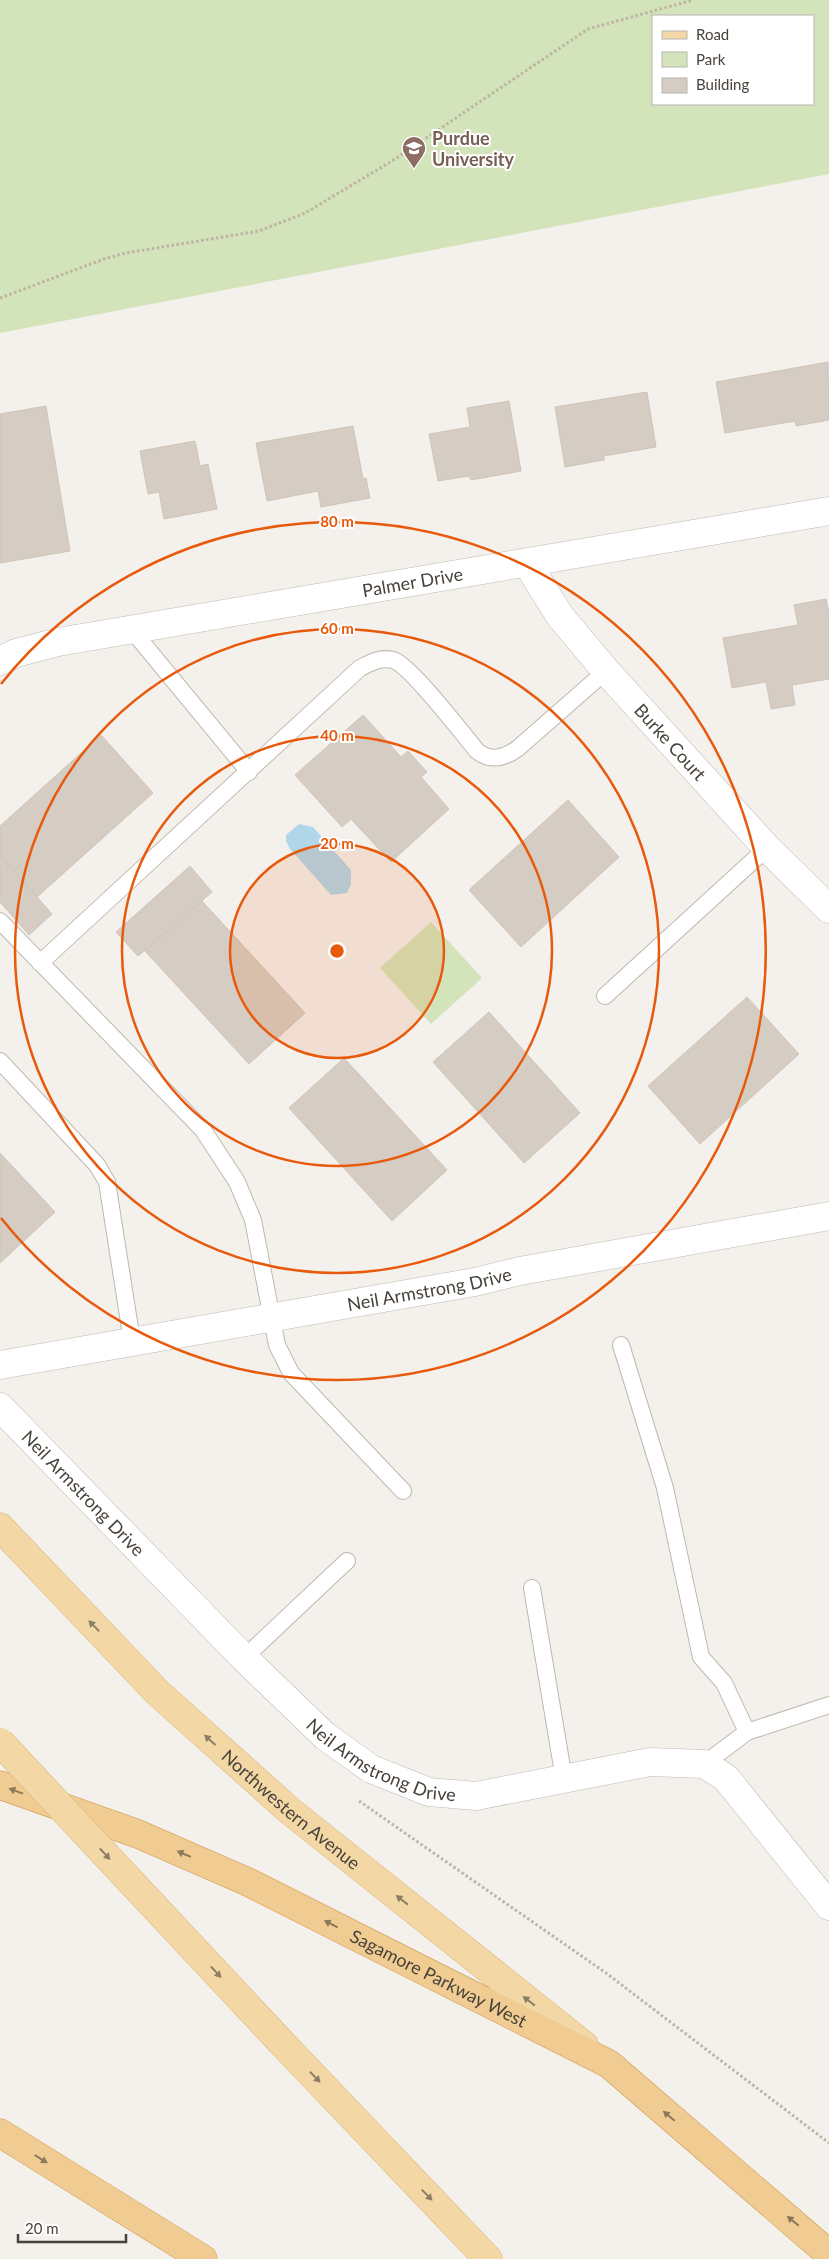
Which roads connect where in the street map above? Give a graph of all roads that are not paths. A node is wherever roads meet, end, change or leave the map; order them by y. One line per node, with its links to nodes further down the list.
1 (829, 510): 2 (street, Palmer Drive)
2 (527, 563): 3 (street, Palmer Drive); 5 (street, Burke Court)
3 (131, 629): 4 (street, Palmer Drive); 6 (lane)
4 (0, 661)
5 (606, 671): 6 (lane); 7 (street, Burke Court)
6 (249, 772): 10 (lane)
7 (767, 848): 8 (street, Burke Court); 11 (lane)
8 (829, 909)
9 (0, 921): 10 (lane)
10 (40, 963): 14 (lane)
11 (605, 996)
12 (0, 1061): 15 (lane)
13 (829, 1216): 14 (street, Neil Armstrong Drive)
14 (272, 1317): 15 (street, Neil Armstrong Drive); 19 (lane)
15 (132, 1341): 17 (street, Neil Armstrong Drive)
16 (621, 1345): 25 (lane)
17 (0, 1365)
18 (0, 1407): 23 (street, Neil Armstrong Drive)
19 (403, 1491)
20 (0, 1527): 31 (main road, Northwestern Avenue, one-way to 20)
21 (348, 1561): 23 (lane)
22 (532, 1588): 28 (lane)
23 (244, 1658): 28 (street, Neil Armstrong Drive)
24 (829, 1705): 25 (lane)
25 (747, 1732): 27 (lane)
26 (0, 1742): 35 (main road, one-way to 35, bridge)
27 (704, 1764): 28 (street, Neil Armstrong Drive); 30 (street)
28 (564, 1779)
29 (0, 1785): 31 (highway, Sagamore Parkway West, one-way to 29)
30 (829, 1906)
31 (609, 2064): 33 (highway, Sagamore Parkway West, one-way to 31)
32 (0, 2133): 34 (highway, one-way to 34)
33 (829, 2254)
34 (203, 2259)
35 (488, 2259)

